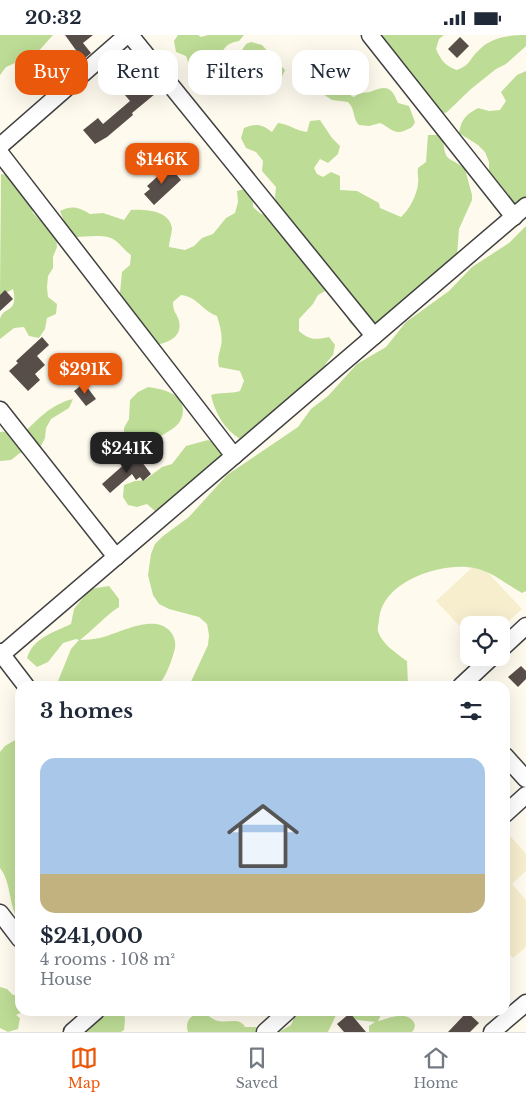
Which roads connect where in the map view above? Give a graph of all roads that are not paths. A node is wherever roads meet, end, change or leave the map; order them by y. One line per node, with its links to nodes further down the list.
1 (128, 35): 3 (street); 6 (street)
2 (370, 35): 5 (street)
3 (0, 146)
4 (0, 153): 8 (street)
5 (520, 211): 6 (street)
6 (374, 336): 8 (street)
7 (0, 410): 9 (street)
8 (234, 456): 9 (street)
9 (116, 557): 12 (street)
10 (526, 626): 11 (street)
11 (510, 641)
12 (1, 654): 14 (street)
13 (483, 666): 15 (street)
14 (22, 681)
15 (467, 681)
16 (510, 761): 17 (street)
17 (526, 779)
18 (526, 795): 19 (street)
19 (510, 809)
20 (0, 913): 21 (street)
21 (15, 932)
22 (526, 1003): 25 (street)
23 (283, 1016): 24 (street)
24 (265, 1032)
25 (492, 1032)

